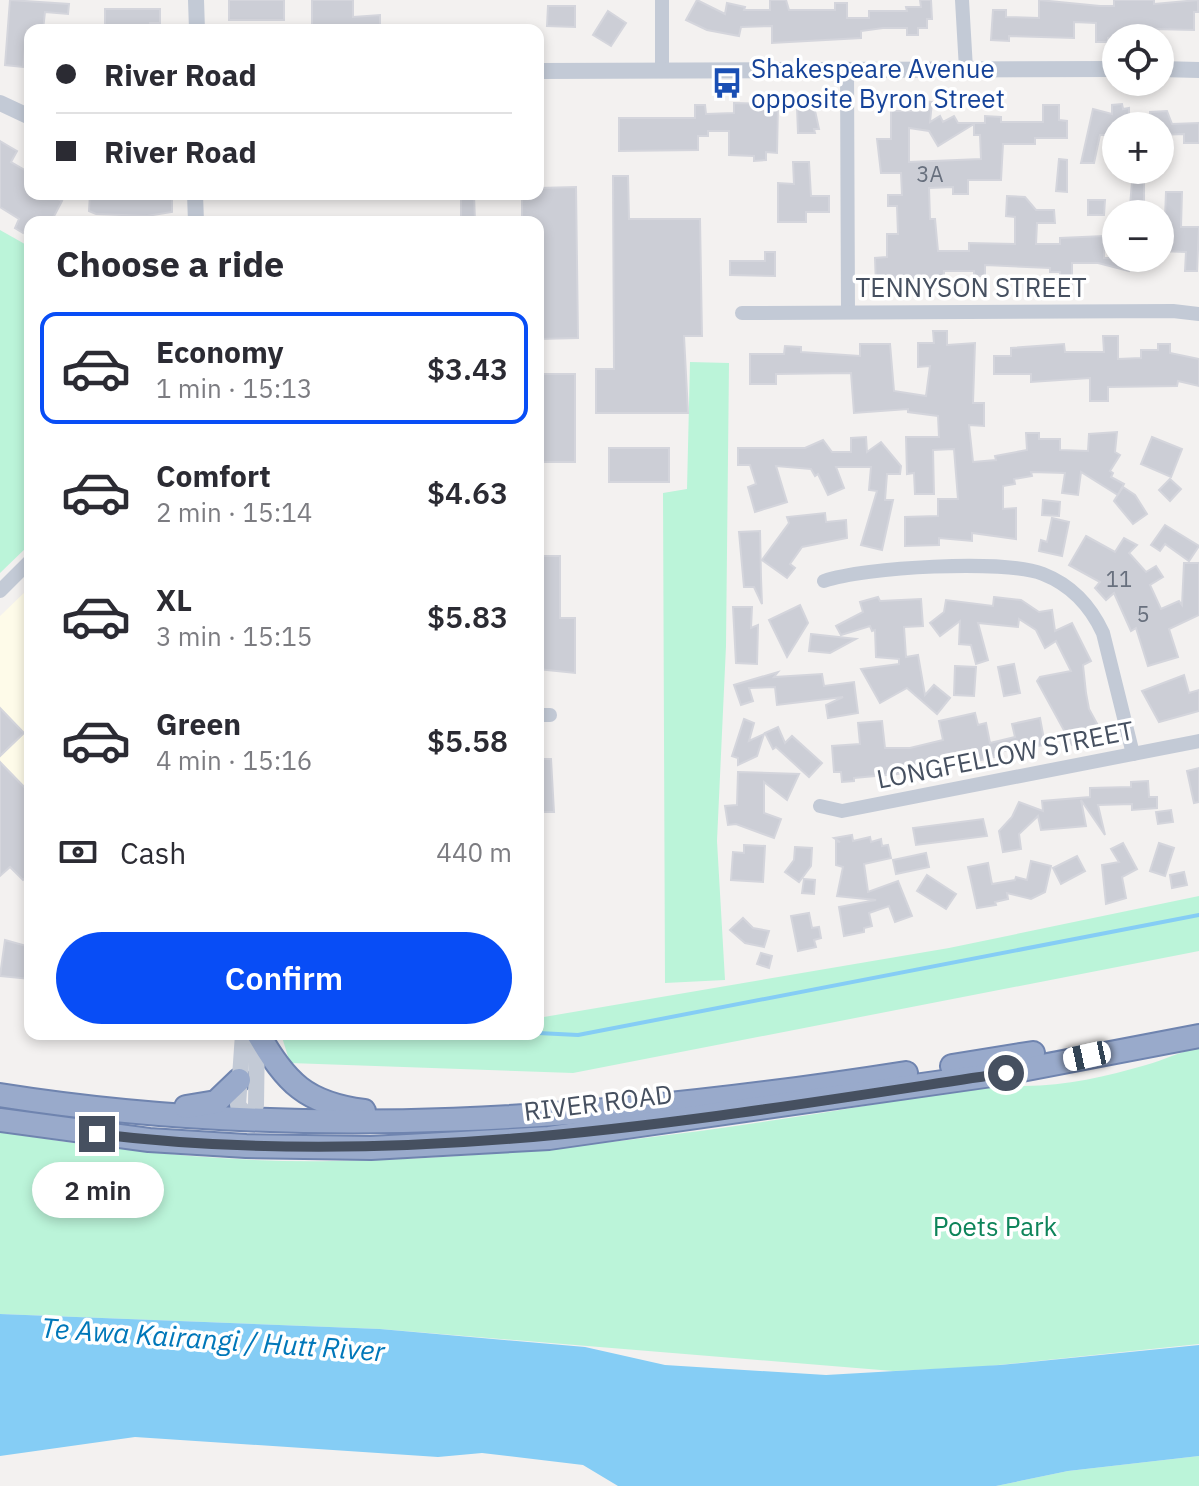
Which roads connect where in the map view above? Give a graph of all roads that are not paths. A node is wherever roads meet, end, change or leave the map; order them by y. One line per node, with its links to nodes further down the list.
1 (196, 0): 4 (street)
2 (662, 0): 11 (street)
3 (962, 0): 5 (street)
4 (197, 24)
5 (966, 69): 6 (street); 8 (street)
6 (1102, 69)
7 (1174, 69): 9 (street)
8 (847, 70): 11 (street); 14 (street)
9 (1199, 70)
10 (544, 71): 11 (street)
11 (662, 71)
12 (0, 103): 13 (street)
13 (24, 114)
14 (848, 310): 15 (street, TENNYSON STREET); 16 (street, TENNYSON STREET)
15 (742, 313)
16 (1199, 314)
17 (24, 567): 19 (street)
18 (824, 581): 21 (street)
19 (0, 591)
20 (1199, 741): 21 (street, LONGFELLOW STREET)
21 (1133, 754): 22 (street, LONGFELLOW STREET)
22 (820, 806)
23 (1199, 1025): 31 (highway, RIVER ROAD)
24 (1199, 1036): 35 (highway, RIVER ROAD)
25 (242, 1040): 28 (street)
26 (258, 1040): 34 (street)
27 (262, 1040): 31 (highway)
28 (239, 1080): 30 (highway); 34 (street)
29 (0, 1095): 30 (highway, RIVER ROAD)
30 (29, 1100): 34 (highway, RIVER ROAD)
31 (606, 1109): 34 (highway, RIVER ROAD)
32 (0, 1113): 34 (highway)
33 (0, 1120): 35 (highway, RIVER ROAD)
34 (250, 1120): 35 (highway)
35 (590, 1130)

